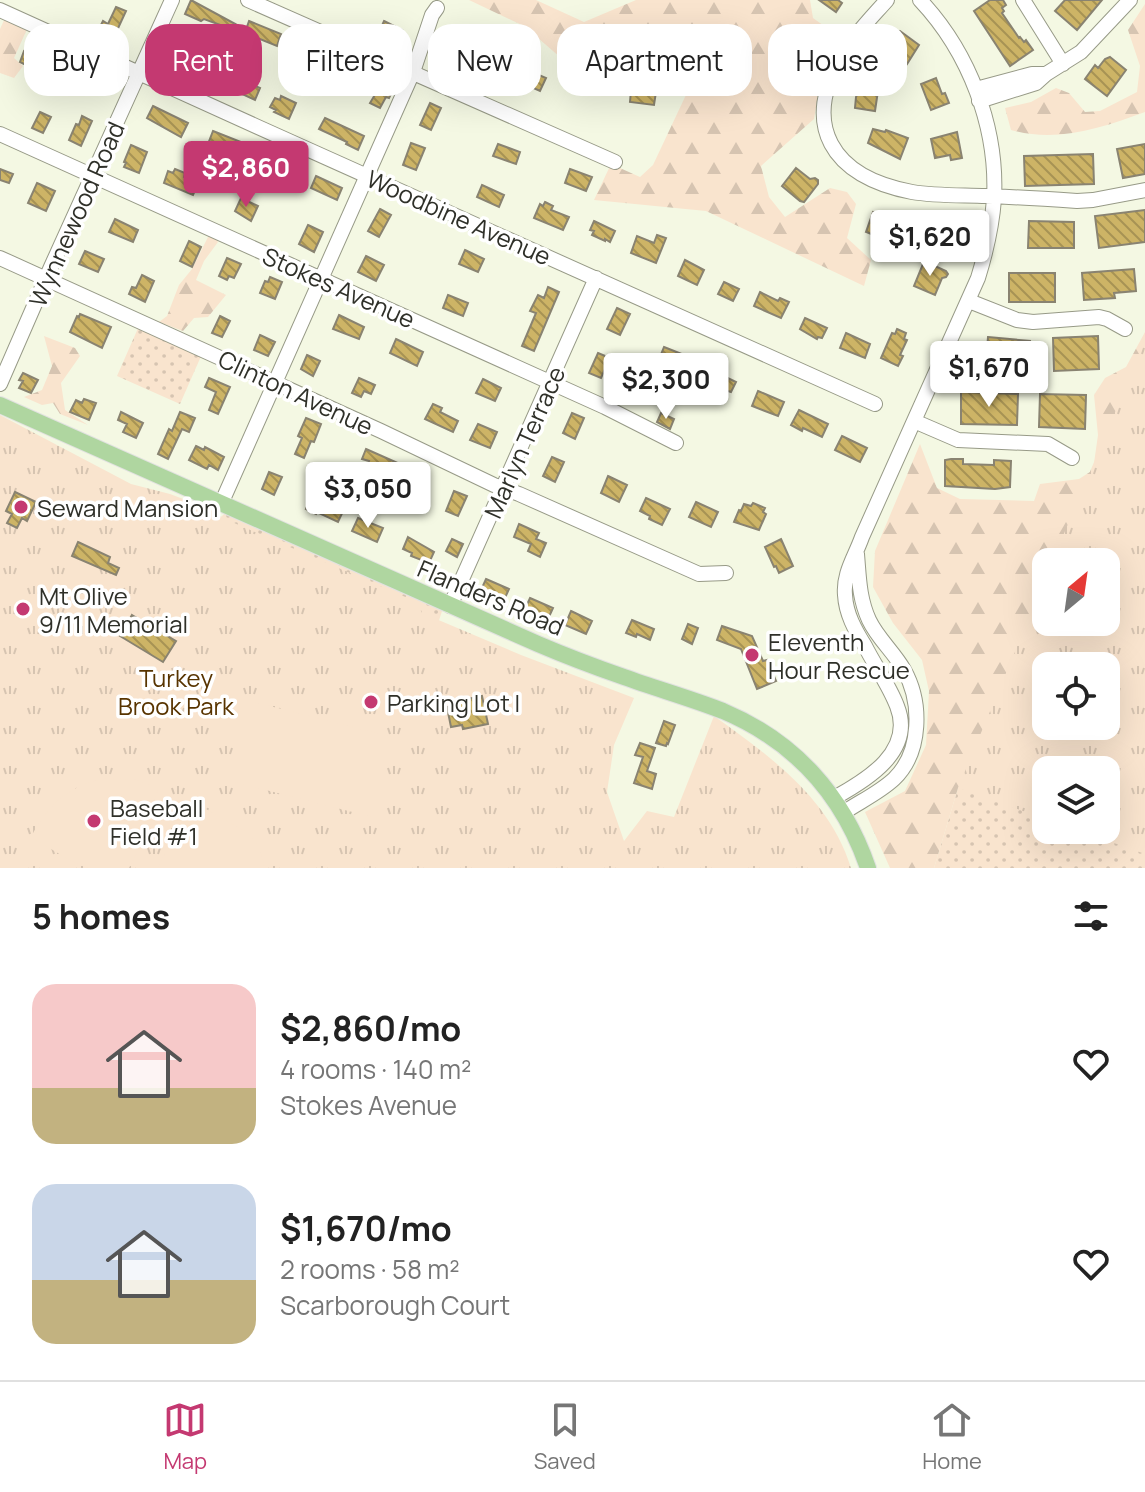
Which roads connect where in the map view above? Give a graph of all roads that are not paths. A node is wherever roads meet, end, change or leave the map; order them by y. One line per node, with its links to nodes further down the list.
1 (172, 0): 11 (street, Wynnewood Road)
2 (248, 0): 10 (street)
3 (887, 0): 18 (street)
4 (920, 0): 12 (street)
5 (1023, 0): 9 (street)
6 (1130, 0): 9 (street)
7 (437, 8): 10 (street)
8 (0, 10): 11 (street, Woodbine Avenue)
9 (1063, 64): 12 (street)
10 (413, 72): 14 (street); 15 (street)
11 (139, 73): 15 (street, Woodbine Avenue); 16 (street, Wynnewood Road)
12 (978, 95): 18 (street)
13 (0, 134): 16 (street, Stokes Avenue)
14 (615, 162)
15 (367, 176): 20 (street, Woodbine Avenue); 22 (street)
16 (92, 177): 21 (street, Wynnewood Road); 22 (street, Stokes Avenue)
17 (1145, 190): 18 (street)
18 (994, 196): 23 (street)
19 (0, 258): 21 (street, Clinton Avenue)
20 (596, 278): 25 (street, Marlyn Terrace); 28 (street, Woodbine Avenue)
21 (46, 279): 26 (street, Wynnewood Road); 27 (street, Clinton Avenue)
22 (322, 279): 25 (street, Stokes Avenue); 27 (street)
23 (969, 301): 24 (street); 30 (street)
24 (1125, 329)
25 (550, 383): 31 (street, Stokes Avenue); 33 (street, Marlyn Terrace)
26 (0, 384)
27 (274, 384): 33 (street, Clinton Avenue); 34 (street)
28 (875, 404)
29 (0, 405): 34 (main road, Flanders Road)
30 (914, 421): 32 (street); 35 (street)
31 (676, 443)
32 (1072, 458)
33 (503, 489): 36 (street, Clinton Avenue); 37 (street, Marlyn Terrace)
34 (221, 504): 37 (main road, Flanders Road)
35 (856, 554): 38 (street); 38 (street)
36 (726, 573)
37 (450, 606): 38 (main road, Flanders Road)
38 (838, 806): 39 (main road, Flanders Road)
39 (868, 868)

